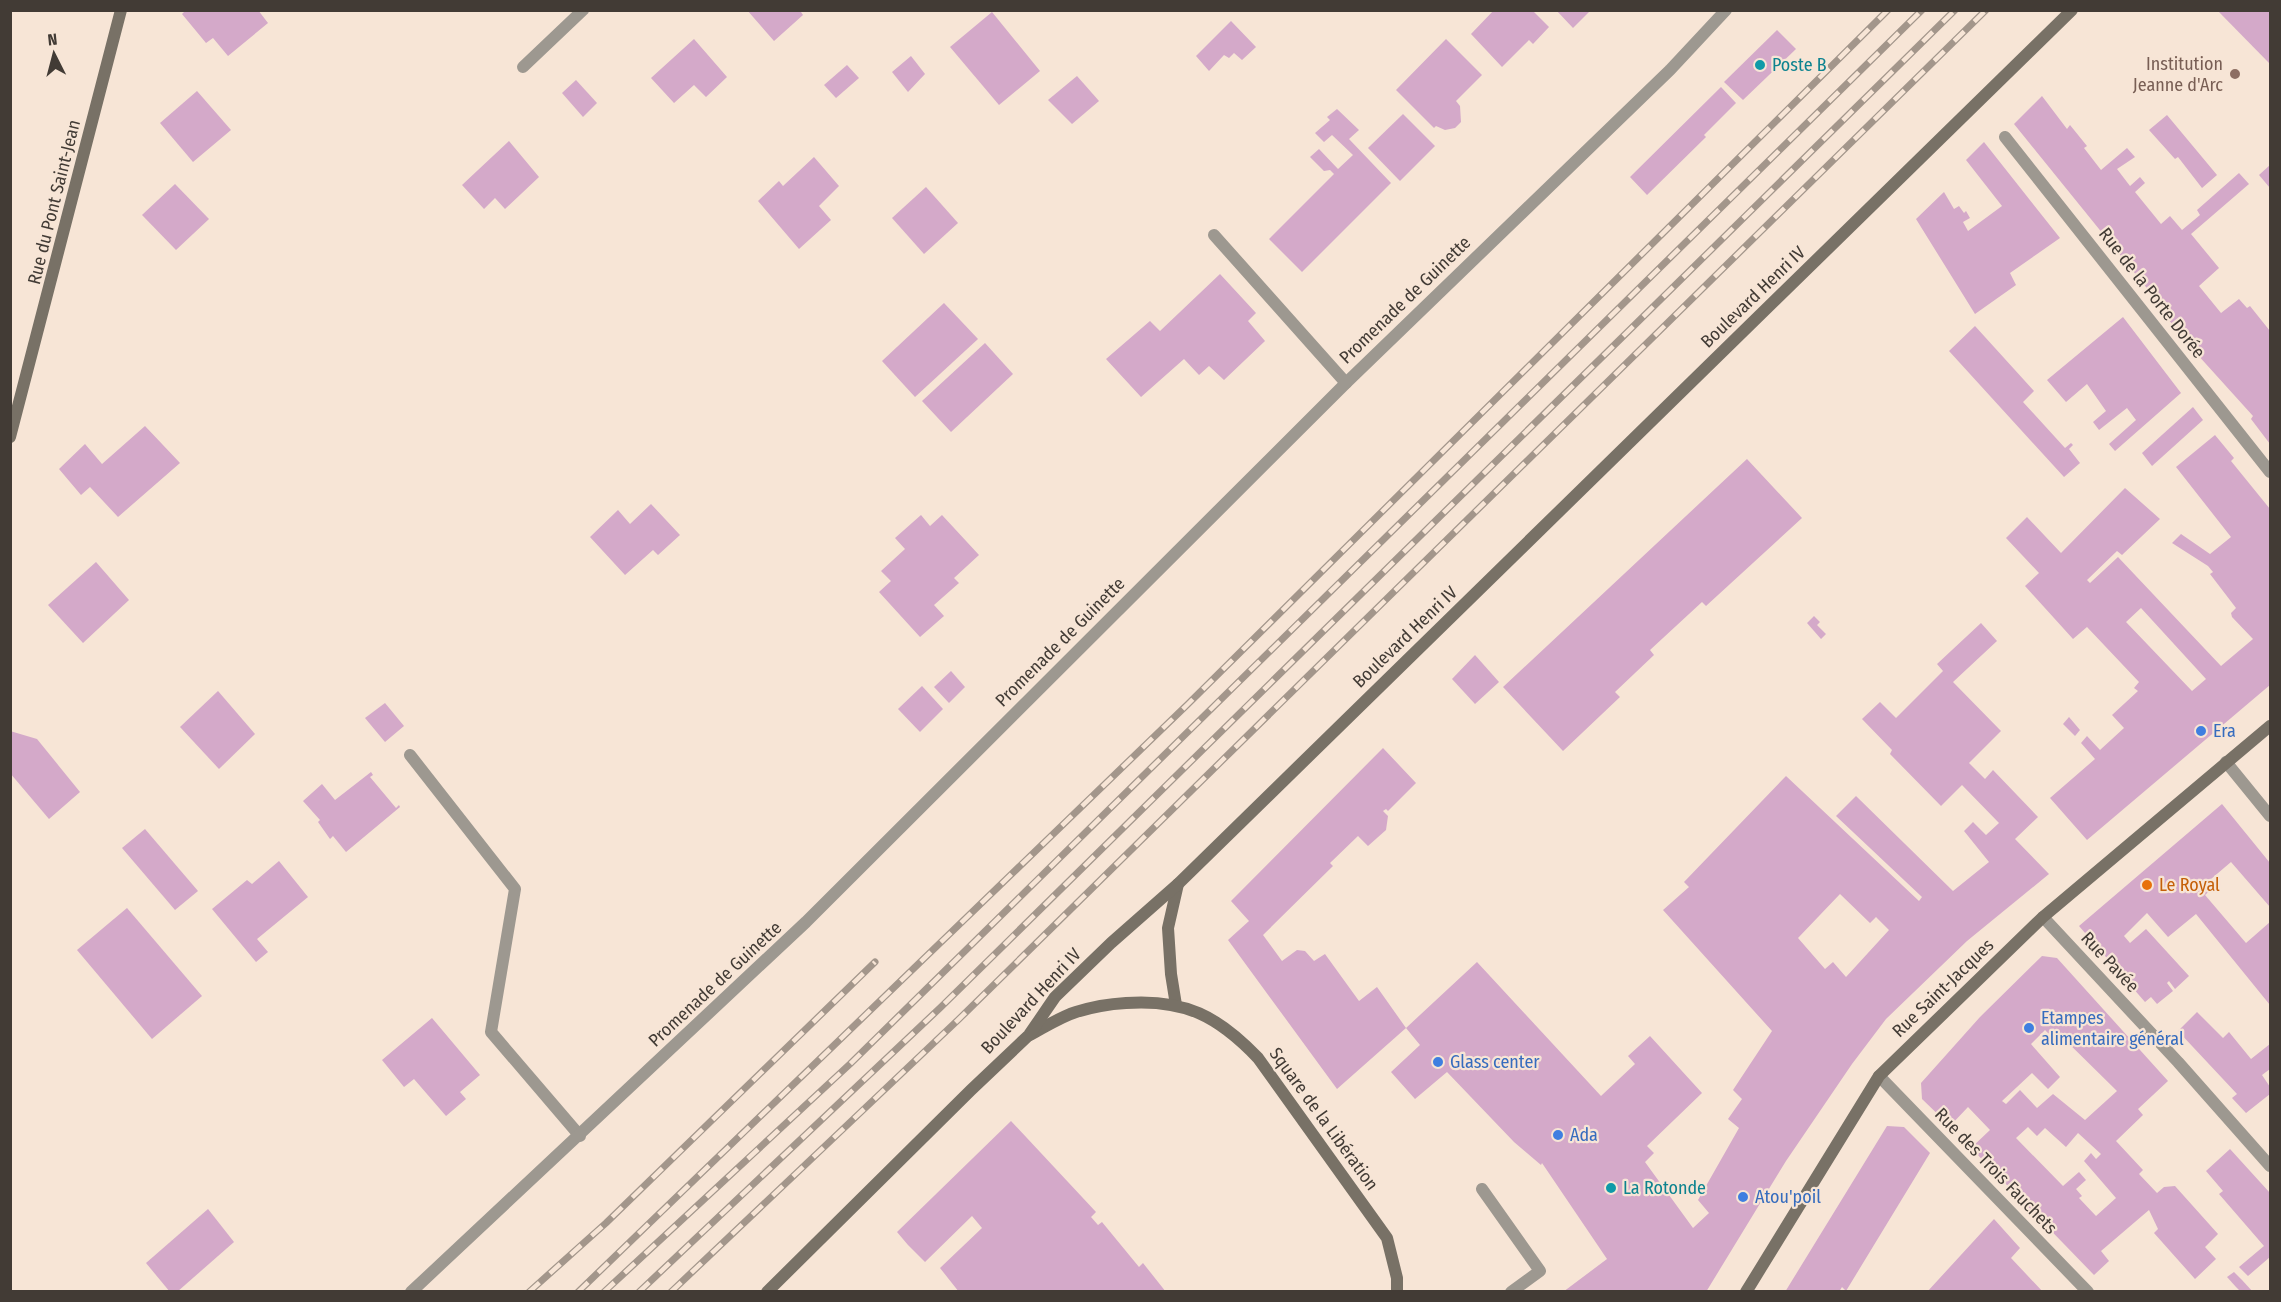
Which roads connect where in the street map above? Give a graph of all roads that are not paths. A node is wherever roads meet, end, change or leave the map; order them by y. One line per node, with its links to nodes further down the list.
1 (121, 10): 9 (street, Rue du Pont Saint-Jean)
2 (584, 10): 5 (street)
3 (1726, 10): 8 (street, Promenade de Guinette)
4 (2072, 10): 15 (street, Boulevard Henri IV)
5 (523, 67)
6 (2005, 137): 10 (street, Rue de la Porte Dorée)
7 (1214, 235): 8 (street)
8 (1346, 383): 20 (street, Promenade de Guinette)
9 (10, 437)
10 (2271, 472)
11 (2271, 726): 13 (street, Rue Saint-Jacques)
12 (410, 755): 20 (street)
13 (2226, 762): 14 (street); 16 (street, Rue Saint-Jacques)
14 (2271, 816)
15 (1178, 884): 17 (street); 18 (street, Boulevard Henri IV)
16 (2043, 917): 19 (street, Rue Saint-Jacques); 21 (street, Rue Pavée)
17 (1176, 1005): 18 (street, Square de la Libération); 25 (street, Square de la Libération)
18 (1029, 1035): 24 (street, Boulevard Henri IV)
19 (1879, 1076): 27 (street, Rue Saint-Jacques); 28 (street, Rue des Trois Fauchets)
20 (579, 1136): 23 (street, Promenade de Guinette)
21 (2271, 1166)
22 (1482, 1190): 26 (street)
23 (411, 1292)
24 (767, 1292)
25 (1397, 1292)
26 (1511, 1292)
27 (1746, 1292)
28 (2088, 1292)

